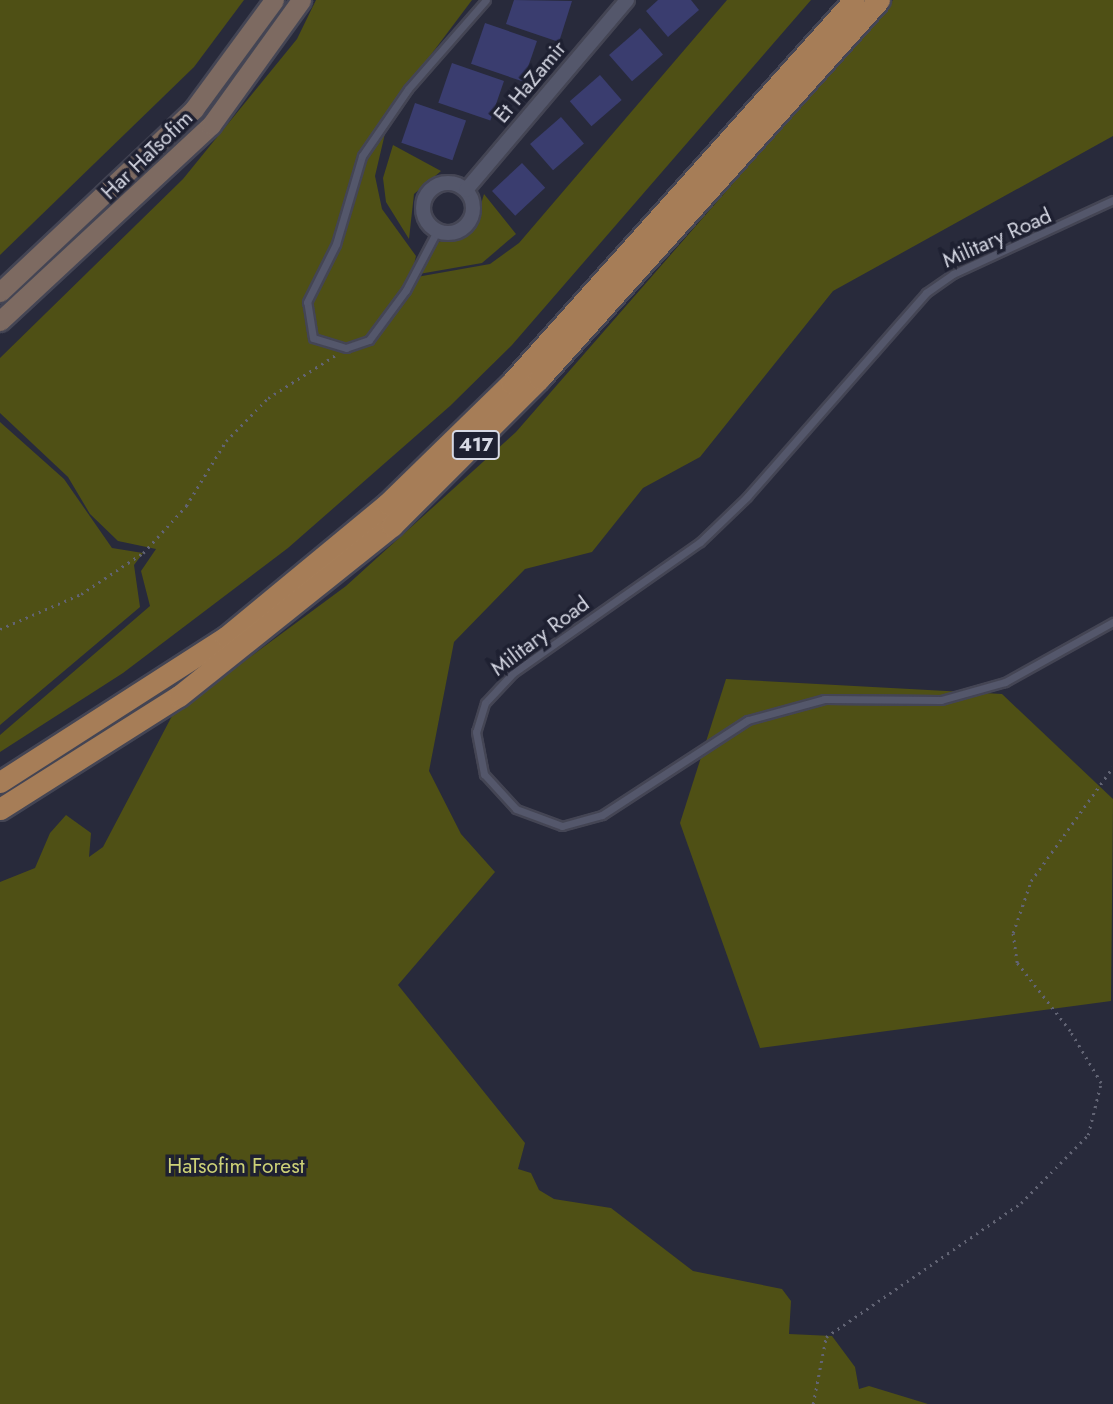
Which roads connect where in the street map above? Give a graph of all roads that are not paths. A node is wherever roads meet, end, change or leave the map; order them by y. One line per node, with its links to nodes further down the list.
1 (274, 0): 10 (main road, Har HaTsofim)
2 (301, 0): 11 (main road, Har HaTsofim)
3 (486, 0): 9 (lane)
4 (627, 0): 7 (street, Et HaZamir)
5 (854, 0): 13 (main road, 417)
6 (879, 0): 14 (main road, 417)
7 (466, 190): 9 (street); 9 (street)
8 (1113, 200): 12 (lane, Military Road)
9 (437, 231)
10 (0, 292)
11 (0, 321)
12 (1113, 622)
13 (0, 782)
14 (0, 809)

